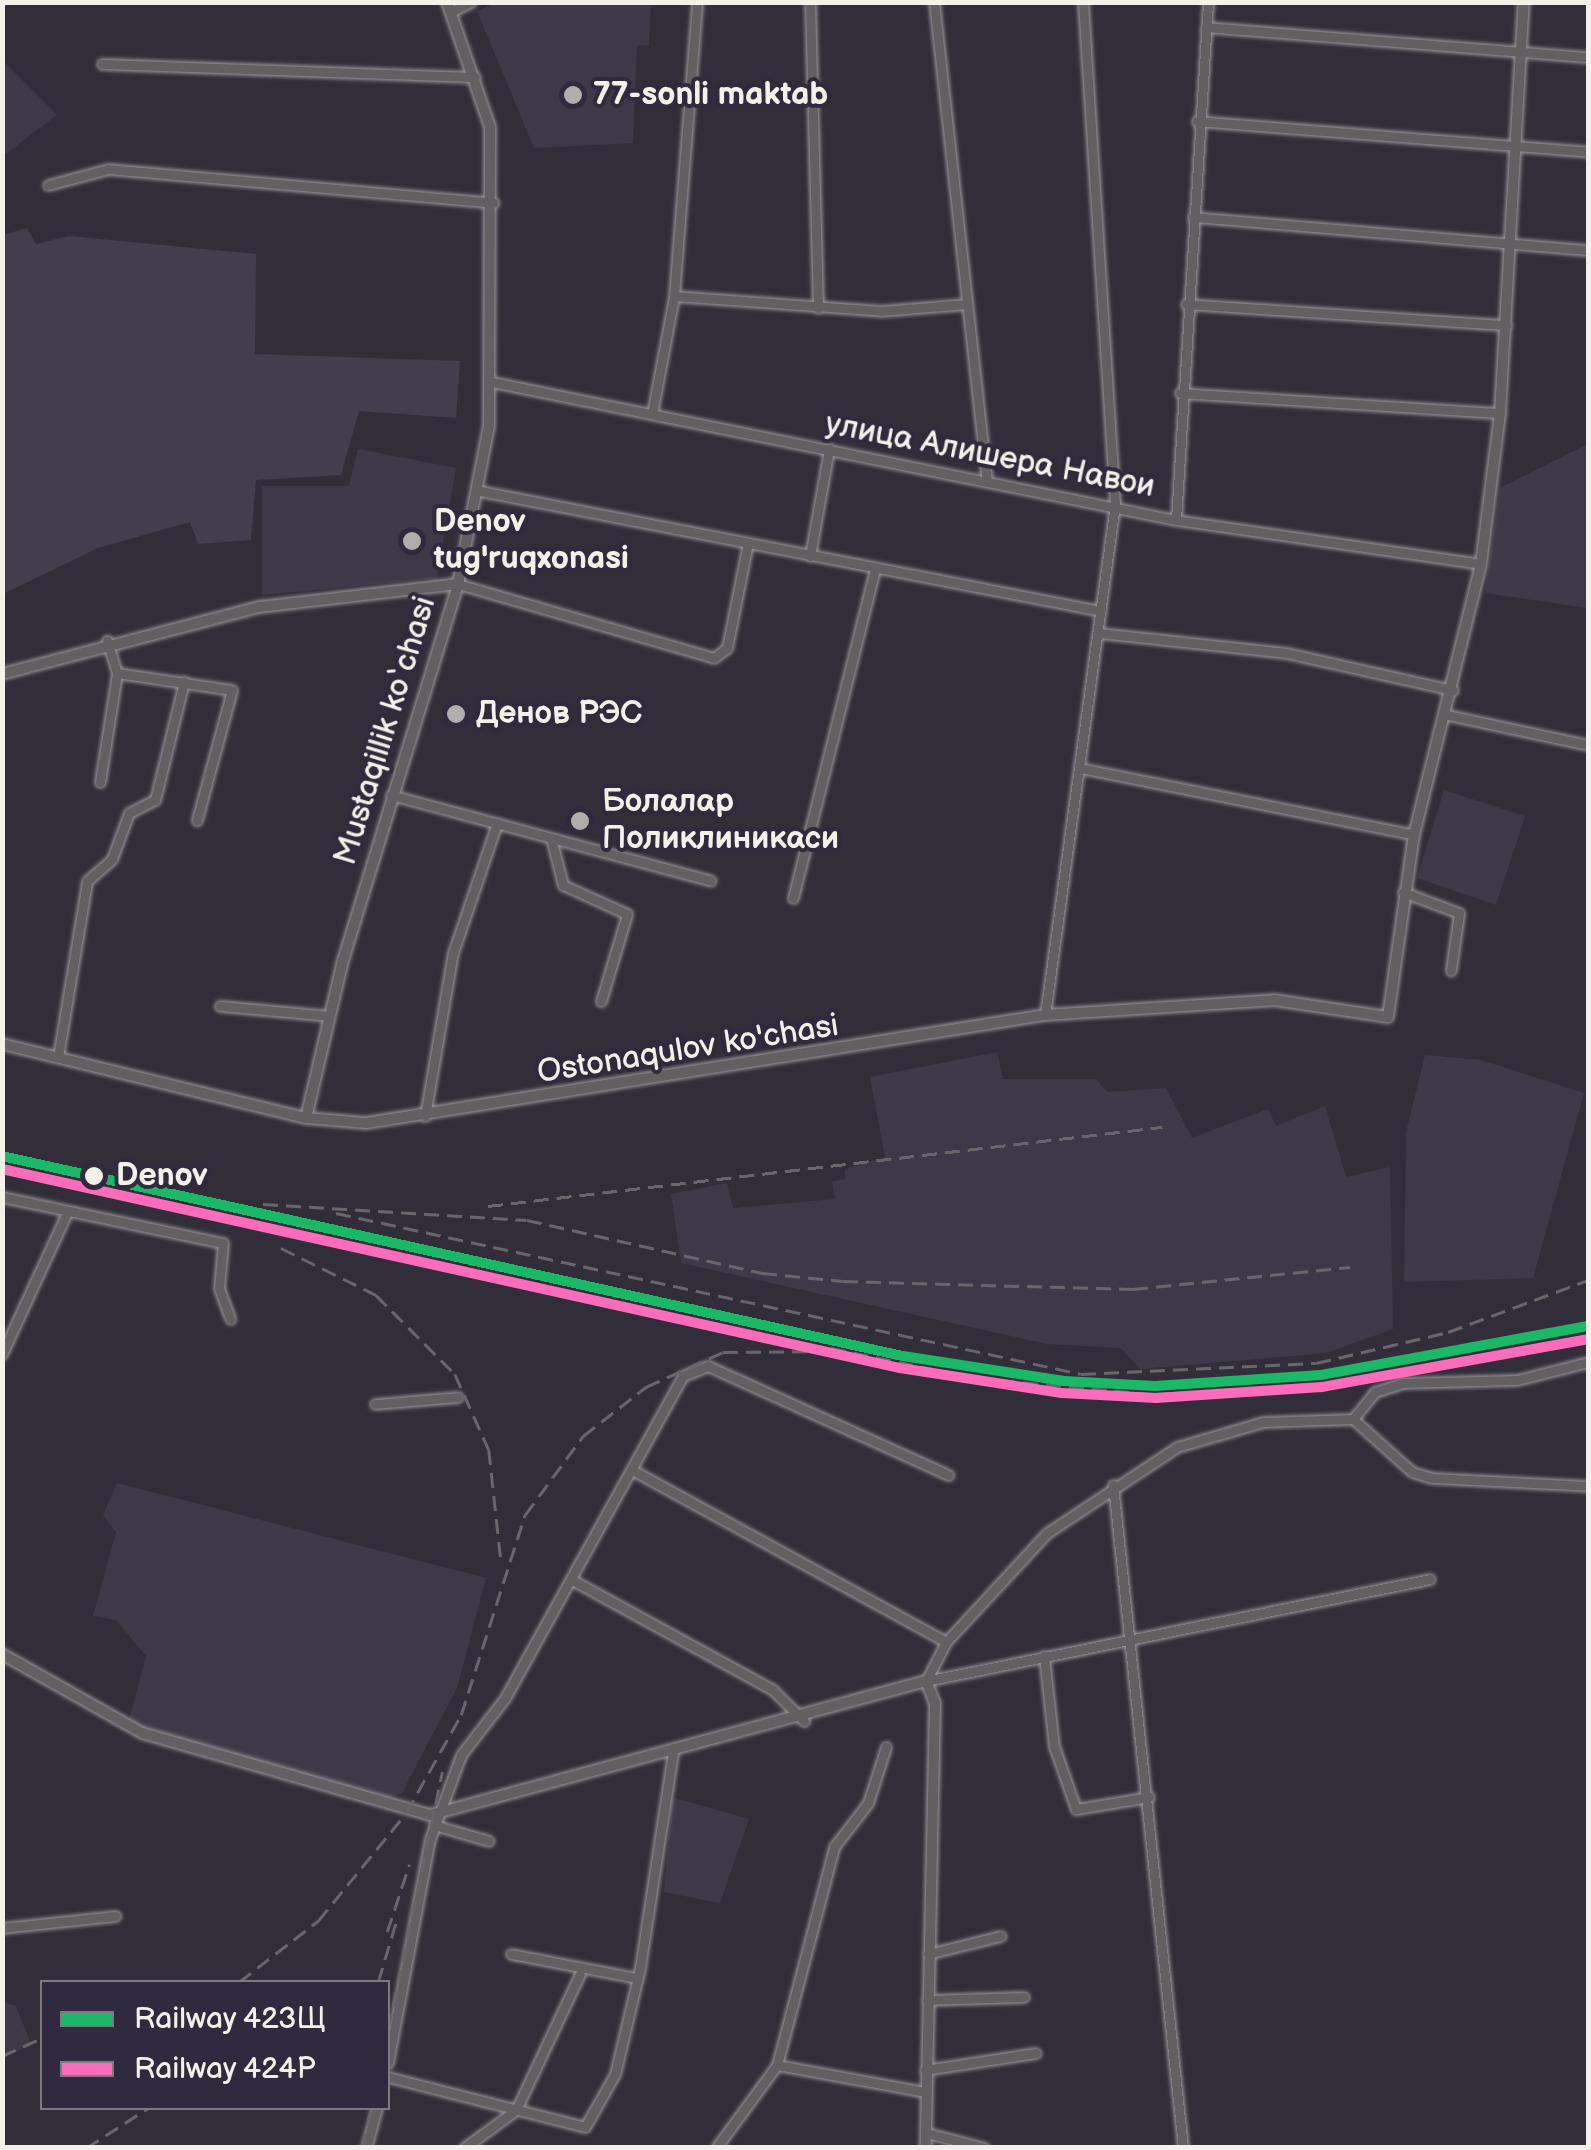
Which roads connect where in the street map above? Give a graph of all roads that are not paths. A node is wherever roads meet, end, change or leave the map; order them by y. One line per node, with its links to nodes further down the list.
1 (471, 2): 8 (street)
2 (697, 2): 22 (street)
3 (810, 2): 25 (street)
4 (934, 2): 23 (street)
5 (1083, 2): 34 (street)
6 (1208, 2): 9 (street)
7 (1524, 2): 10 (street)
8 (449, 7): 13 (street, Mustaqillik ko‘chasi)
9 (1206, 27): 10 (street); 14 (street)
10 (1519, 51): 11 (street); 15 (street)
11 (1588, 57)
12 (102, 64): 13 (street)
13 (475, 77): 18 (street, Mustaqillik ko‘chasi)
14 (1197, 121): 15 (street); 19 (street)
15 (1514, 144): 16 (street); 20 (street)
16 (1588, 152)
17 (48, 185): 18 (street)
18 (494, 204): 27 (street, Mustaqillik ko‘chasi)
19 (1193, 218): 20 (street); 24 (street)
20 (1507, 239): 21 (street); 26 (street)
21 (1588, 250)
22 (674, 296): 25 (street); 30 (street)
23 (967, 304): 25 (street); 32 (street)
24 (1186, 304): 26 (street); 28 (street)
25 (818, 308)
26 (1506, 325): 29 (street)
27 (492, 382): 30 (street, улица Алишера Навои); 33 (street, Mustaqillik ko‘chasi)
28 (1180, 393): 29 (street); 35 (street)
29 (1500, 413): 38 (street)
30 (652, 414): 31 (street, улица Алишера Навои)
31 (828, 450): 32 (street, улица Алишера Навои); 37 (street)
32 (987, 481): 34 (street, улица Алишера Навои)
33 (480, 491): 36 (street); 40 (street, Mustaqillik ko‘chasi)
34 (1115, 504): 35 (street, улица Алишера Навои); 41 (street)
35 (1176, 520): 38 (street, улица Алишера Навои)
36 (748, 543): 37 (street); 40 (street)
37 (810, 556): 39 (street)
38 (1481, 564): 47 (street)
39 (875, 568): 41 (street); 59 (street)
40 (458, 584): 43 (street); 52 (street, Mustaqillik ko‘chasi)
41 (1100, 611): 42 (street)
42 (1099, 633): 47 (street); 50 (street)
43 (107, 641): 44 (street); 45 (street)
44 (117, 672): 46 (street); 51 (street)
45 (2, 674)
46 (184, 682): 53 (street); 66 (street)
47 (1454, 690): 48 (street)
48 (1448, 716): 49 (street); 55 (street)
49 (1588, 745)
50 (1080, 768): 55 (street); 63 (street)
51 (100, 782)
52 (390, 795): 54 (street); 64 (street, Mustaqillik ko‘chasi)
53 (197, 820)
54 (497, 824): 56 (street); 68 (street)
55 (1414, 835): 58 (street)
56 (551, 838): 57 (street); 61 (street)
57 (710, 881)
58 (1402, 892): 60 (street); 63 (street, Ostonaqulov ko'chasi)
59 (793, 898)
60 (1452, 970)
61 (601, 1001)
62 (220, 1006): 64 (street)
63 (1046, 1015): 68 (street, Ostonaqulov ko'chasi)
64 (329, 1016): 67 (street, Mustaqillik ko‘chasi)
65 (2, 1044): 66 (street, Ostonaqulov ko'chasi)
66 (58, 1057): 67 (street, Ostonaqulov ko'chasi)
67 (306, 1118): 68 (street, Ostonaqulov ko'chasi)
68 (425, 1118)
69 (2, 1197): 70 (street)
70 (67, 1213): 71 (street); 72 (street)
71 (230, 1320)
72 (2, 1354)
73 (1588, 1362): 76 (street)
74 (458, 1398): 75 (street)
75 (375, 1404)
76 (1354, 1418): 79 (street); 80 (street)
77 (634, 1471): 78 (street); 82 (street); 84 (street)
78 (948, 1476)
79 (1113, 1485): 83 (street); 84 (street)
80 (1588, 1486)
81 (1430, 1578): 83 (street)
82 (574, 1582): 88 (street); 92 (street)
83 (1132, 1638): 86 (street); 91 (street)
84 (946, 1642): 87 (street)
85 (2, 1654): 92 (street)
86 (1044, 1656): 87 (street); 91 (street)
87 (926, 1680): 88 (street); 98 (street)
88 (804, 1721): 90 (street)
89 (886, 1747): 105 (street)
90 (674, 1754): 92 (street); 100 (street)
91 (1150, 1797): 117 (street)
92 (435, 1819): 93 (street); 104 (street)
93 (490, 1842)
94 (115, 1916): 95 (street)
95 (2, 1928)
96 (1001, 1936): 98 (street)
97 (510, 1954): 99 (street)
98 (928, 1954): 102 (street)
99 (580, 1974): 100 (street); 110 (street)
100 (638, 1978): 110 (street)
101 (1024, 1997): 102 (street)
102 (927, 2000): 106 (street)
103 (1036, 2052): 106 (street)
104 (390, 2054)
105 (777, 2064): 108 (street); 114 (street)
106 (926, 2070): 108 (street)
107 (390, 2078): 110 (street)
108 (925, 2092): 111 (street)
109 (376, 2110): 112 (street)
110 (516, 2110): 113 (street)
111 (927, 2133): 115 (street); 116 (street)
112 (366, 2148)
113 (464, 2148)
114 (716, 2148)
115 (926, 2148)
116 (984, 2148)
117 (1183, 2148)

